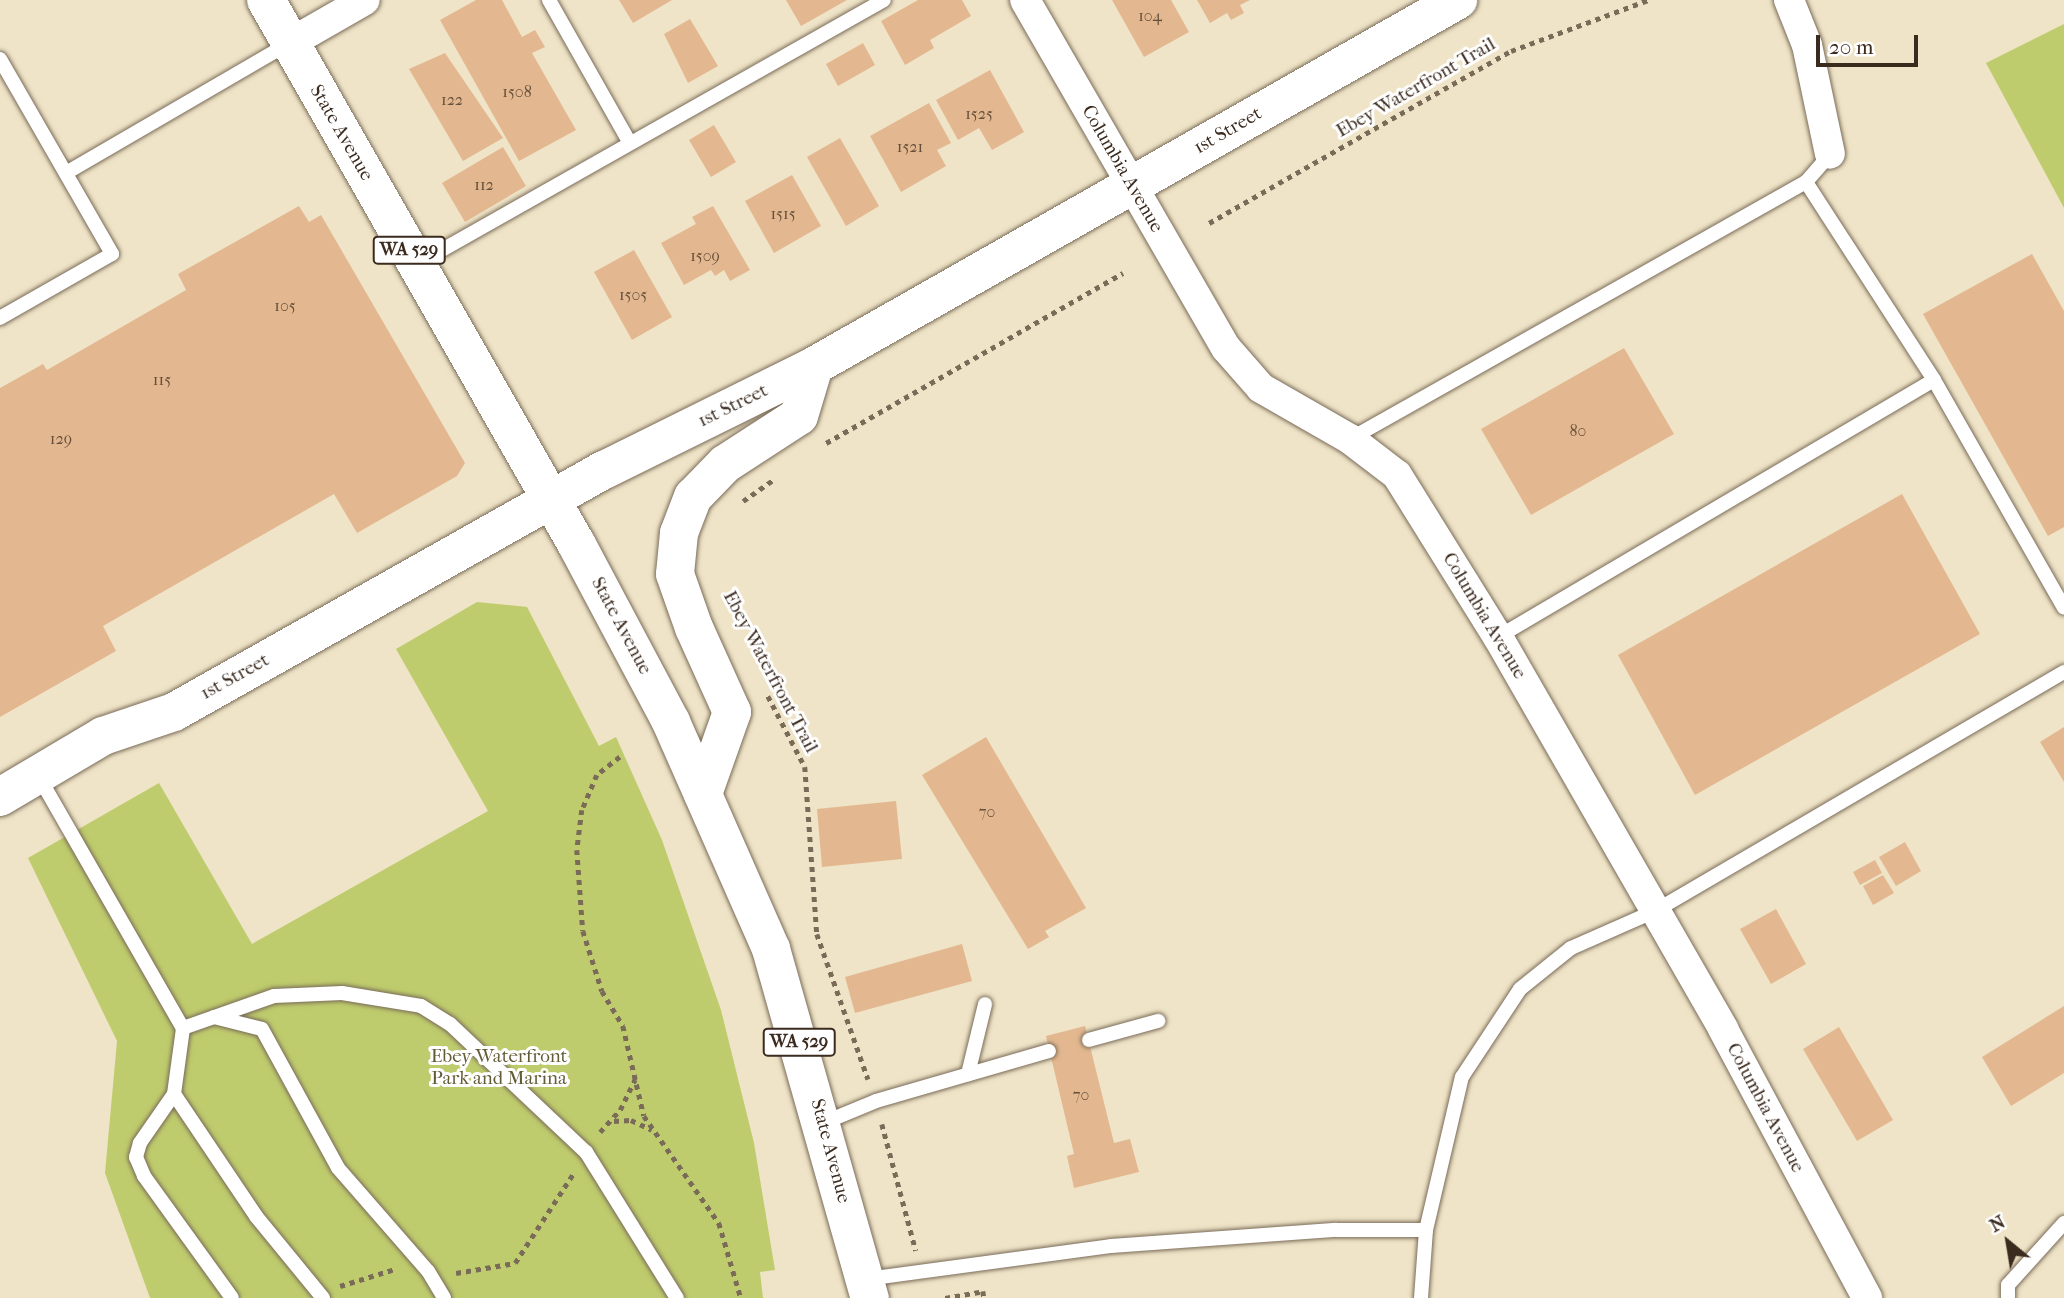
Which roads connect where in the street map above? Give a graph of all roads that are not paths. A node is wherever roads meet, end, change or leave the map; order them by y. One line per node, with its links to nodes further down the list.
1 (266, 0): 8 (street, State Avenue / WA 529)
2 (365, 0): 8 (street)
3 (549, 0): 10 (lane)
4 (884, 0): 10 (lane)
5 (1025, 0): 14 (street, Columbia Avenue)
6 (1458, 0): 14 (street, 1st Street)
7 (1789, 0): 11 (street)
8 (290, 43): 12 (lane); 15 (street, State Avenue / WA 529)
9 (0, 59): 12 (lane)
10 (630, 143): 15 (lane)
11 (1830, 154): 13 (lane)
12 (65, 173): 16 (lane)
13 (1806, 183): 18 (lane); 19 (lane)
14 (1132, 185): 17 (street, 1st Street); 19 (street, Columbia Avenue)
15 (417, 264): 20 (street, State Avenue / WA 529)
16 (0, 318)
17 (814, 366): 20 (street, 1st Street); 25 (street)
18 (1934, 380): 21 (lane); 22 (lane)
19 (1350, 439): 22 (street, Columbia Avenue)
20 (552, 500): 24 (street, 1st Street); 25 (street, State Avenue / WA 529)
21 (2064, 608)
22 (1498, 637): 27 (street, Columbia Avenue)
23 (2064, 672): 27 (lane)
24 (39, 777): 26 (street, 1st Street); 31 (lane)
25 (703, 794): 36 (street, State Avenue / WA 529)
26 (0, 797)
27 (1655, 911): 38 (lane); 45 (street, Columbia Avenue)
28 (985, 1004): 34 (lane)
29 (214, 1017): 31 (lane); 42 (lane); 43 (lane)
30 (1158, 1020): 32 (lane)
31 (183, 1028): 35 (lane)
32 (1089, 1040)
33 (1049, 1051): 34 (lane)
34 (968, 1074): 36 (lane)
35 (174, 1094): 40 (lane); 41 (lane)
36 (823, 1123): 39 (street, State Avenue / WA 529)
37 (2064, 1223): 46 (lane)
38 (1426, 1230): 39 (lane); 44 (lane)
39 (868, 1288)
40 (232, 1298)
41 (323, 1298)
42 (444, 1298)
43 (677, 1298)
44 (1421, 1298)
45 (1867, 1298)
46 (2008, 1298)

